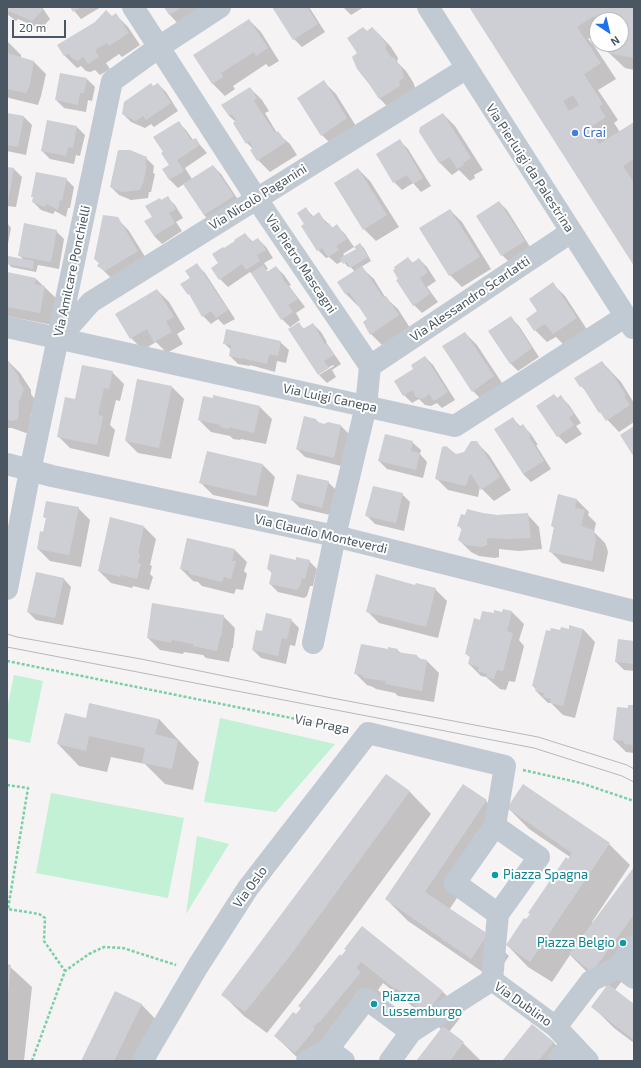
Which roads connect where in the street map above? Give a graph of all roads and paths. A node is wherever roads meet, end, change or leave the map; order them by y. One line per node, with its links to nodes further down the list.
1 (133, 7): 4 (street, Via Pietro Mascagni)
2 (220, 7): 4 (street, Via Amilcare Ponchielli)
3 (428, 7): 5 (street, Via Pierluigi da Palestrina)
4 (159, 47): 6 (street, Via Pietro Mascagni); 10 (street, Via Amilcare Ponchielli)
5 (467, 68): 6 (street, Via Nicolò Paganini); 7 (street, Via Pierluigi da Palestrina)
6 (256, 198): 10 (street, Via Nicolò Paganini); 11 (street, Via Pietro Mascagni)
7 (571, 232): 8 (street, Via Pierluigi da Palestrina); 11 (street, Via Alessandro Scarlatti)
8 (631, 320): 12 (street, Via Luigi Canepa)
9 (7, 327): 10 (street, Via Luigi Canepa)
10 (58, 338): 12 (street, Via Luigi Canepa); 14 (street, Via Amilcare Ponchielli)
11 (370, 366): 12 (street)
12 (366, 406): 15 (street)
13 (7, 464): 14 (street, Via Claudio Monteverdi)
14 (30, 471): 15 (street, Via Claudio Monteverdi); 16 (street, Via Amilcare Ponchielli)
15 (335, 536): 17 (street, Via Claudio Monteverdi); 18 (street)
16 (7, 589)
17 (634, 611)
18 (313, 643)
19 (7, 660): 20 (path, Via Praga)
20 (368, 734): 21 (street, Via Praga); 35 (street, Via Oslo)
21 (505, 766): 23 (path); 24 (street)
22 (7, 785): 28 (path)
23 (634, 801)
24 (495, 826): 25 (street); 25 (street)
25 (498, 914): 30 (street)
26 (634, 946): 29 (street)
27 (178, 965): 28 (path)
28 (65, 971): 36 (path)
29 (626, 972): 31 (street)
30 (492, 980): 31 (street, Via Dublino); 32 (street, Via Dublino)
31 (556, 1027): 33 (street, Via Dublino)
32 (411, 1032): 34 (street); 38 (street)
33 (565, 1053): 39 (street, Via Dublino)
34 (336, 1055): 37 (street)
35 (151, 1058)
36 (32, 1061)
37 (307, 1061)
38 (390, 1061)
39 (588, 1061)

